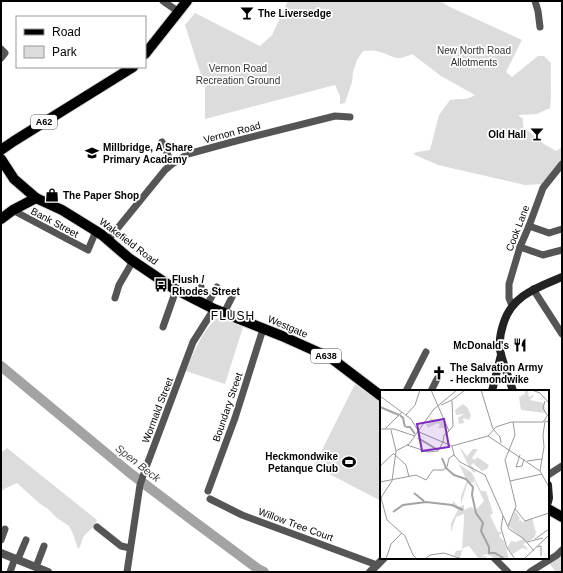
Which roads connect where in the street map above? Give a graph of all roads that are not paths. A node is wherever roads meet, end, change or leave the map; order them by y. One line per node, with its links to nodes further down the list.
1 (163, 1): 4 (street)
2 (188, 1): 4 (main road)
3 (534, 1): 5 (street)
4 (179, 12): 7 (main road)
5 (540, 27)
6 (1, 49): 8 (street)
7 (146, 53)
8 (1, 58)
9 (131, 68): 12 (main road, A62)
10 (350, 117): 14 (street, Vernon Road)
11 (162, 142): 14 (street)
12 (1, 150)
13 (1, 159): 16 (main road, A638)
14 (172, 164): 22 (street, Vernon Road)
15 (562, 164): 19 (street, Cook Lane)
16 (36, 198): 17 (main road); 21 (main road, Wakefield Road / A638)
17 (13, 210): 18 (main road); 21 (street, Bank Street)
18 (1, 219)
19 (529, 226): 20 (street); 23 (street, Cook Lane)
20 (562, 229)
21 (96, 231): 22 (main road, Wakefield Road / A638)
22 (108, 240): 25 (main road, Wakefield Road / A638)
23 (520, 247): 24 (street); 34 (street, Cook Lane)
24 (562, 250)
25 (133, 261): 30 (main road, Wakefield Road / A638); 32 (street)
26 (562, 277): 29 (main road)
27 (201, 287): 33 (street)
28 (217, 287): 35 (street)
29 (533, 289): 34 (main road); 39 (street)
30 (176, 290): 33 (main road, Wakefield Road / A638); 37 (street)
31 (232, 297): 35 (street)
32 (115, 298)
33 (195, 299): 35 (main road, Wakefield Road / A638)
34 (512, 306): 41 (main road)
35 (215, 309): 36 (main road, Wakefield Road / A638); 59 (street, Wormald Street)
36 (244, 321): 38 (main road, Westgate / A638)
37 (163, 327)
38 (264, 329): 47 (main road, Westgate / A638); 50 (street, Boundary Street)
39 (562, 334)
40 (426, 352): 43 (street)
41 (502, 354): 45 (main road); 46 (main road)
42 (437, 379): 44 (street)
43 (407, 390)
44 (432, 390)
45 (492, 390)
46 (513, 390)
47 (380, 395)
48 (562, 466): 49 (street)
49 (549, 474)
50 (208, 491)
51 (210, 499): 65 (street, Willow Tree Court)
52 (549, 510): 53 (main road)
53 (562, 517)
54 (97, 527): 59 (street)
55 (5, 529): 56 (street)
56 (1, 540)
57 (26, 540): 62 (street)
58 (44, 546): 66 (street)
59 (130, 548): 69 (street, Wormald Street)
60 (562, 550): 72 (street)
61 (1, 553): 62 (street)
62 (17, 559): 66 (street); 67 (street)
63 (383, 559): 65 (street)
64 (495, 559): 71 (street)
65 (377, 565): 70 (street)
66 (34, 568): 68 (street)
67 (10, 572)
68 (48, 572)
69 (127, 572)
70 (370, 572)
71 (508, 572)
72 (530, 572)

